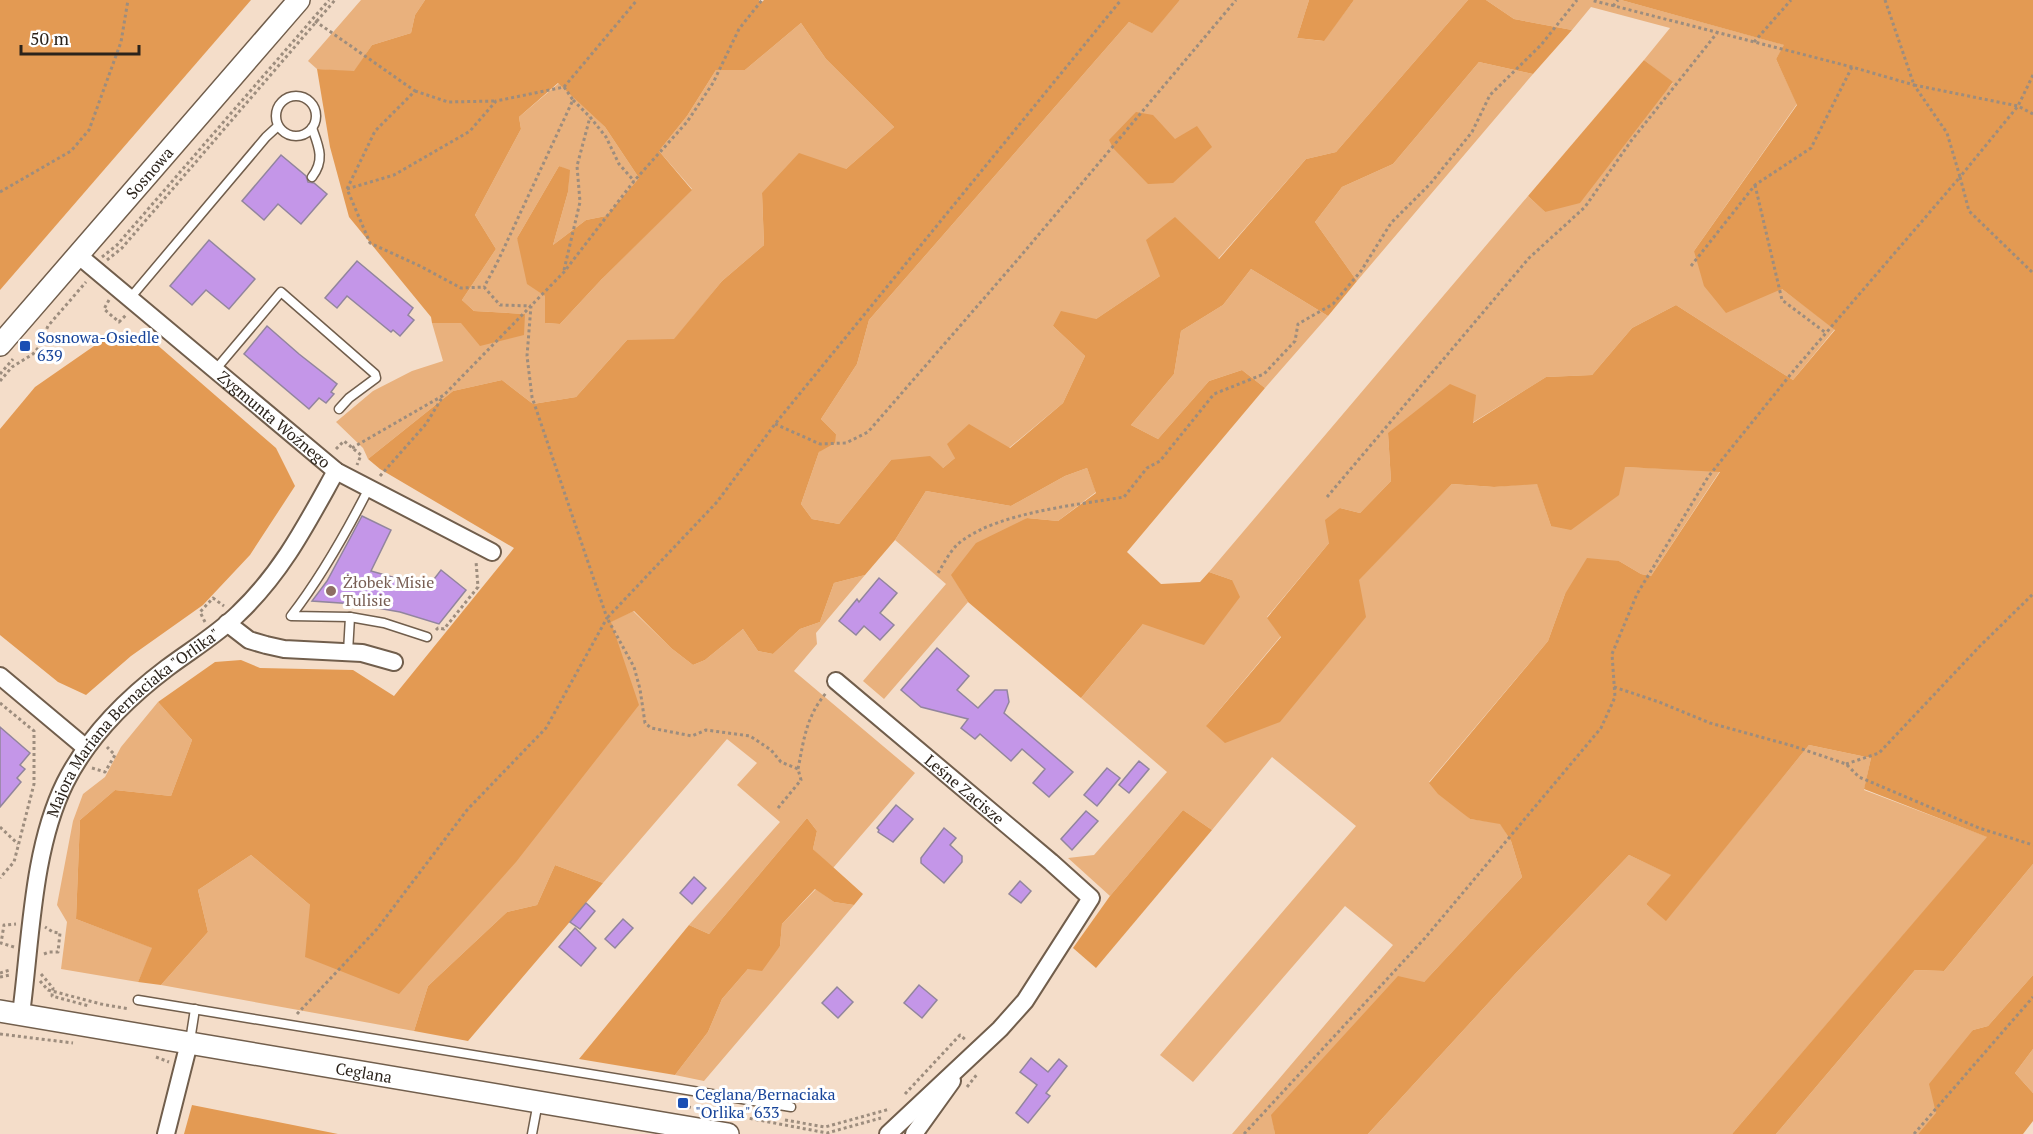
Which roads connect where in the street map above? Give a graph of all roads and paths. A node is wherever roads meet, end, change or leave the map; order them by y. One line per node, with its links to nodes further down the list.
1 (128, 0): 35 (path)
2 (299, 0): 36 (street, Sosnowa)
3 (329, 0): 15 (path)
4 (335, 0): 15 (path)
5 (637, 0): 21 (path)
6 (762, 0): 32 (path)
7 (1121, 0): 53 (path)
8 (1236, 0): 53 (path)
9 (1577, 0): 61 (path)
10 (1591, 0): 14 (path)
11 (1618, 0): 14 (path)
12 (1791, 0): 17 (path)
13 (1885, 0): 20 (path)
14 (1613, 6): 16 (path)
15 (314, 20): 22 (path); 38 (path)
16 (1717, 32): 17 (path); 59 (path)
17 (1754, 42): 18 (path)
18 (1852, 67): 20 (path); 33 (path)
19 (2033, 75): 25 (path)
20 (1914, 86): 25 (path); 31 (path)
21 (564, 87): 23 (path); 24 (path)
22 (415, 91): 24 (path); 34 (path)
23 (573, 100): 27 (path); 41 (path)
24 (496, 101): 34 (path)
25 (2018, 106): 26 (path); 31 (path)
26 (2033, 114)
27 (590, 117): 32 (path); 39 (path)
28 (278, 126): 29 (lane); 29 (lane); 43 (lane)
29 (312, 128): 30 (lane)
30 (312, 177)
31 (1960, 177): 40 (path); 46 (path)
32 (634, 181): 39 (path)
33 (1755, 186): 37 (path); 46 (path)
34 (347, 189): 41 (path)
35 (0, 192)
36 (78, 255): 38 (street, Zygmunta Woźnego); 47 (street, Sosnowa)
37 (1691, 266)
38 (97, 272): 43 (street, Zygmunta Woźnego); 45 (path); 50 (path)
39 (564, 272): 44 (path)
40 (2033, 273)
41 (484, 287): 44 (path)
42 (108, 294): 43 (path)
43 (131, 305): 48 (street, Zygmunta Woźnego)
44 (531, 306): 51 (path); 65 (path)
45 (45, 322)
46 (1826, 333): 73 (path)
47 (8, 351): 49 (path)
48 (216, 369): 52 (lane); 56 (street, Zygmunta Woźnego)
49 (0, 374)
50 (0, 381)
51 (444, 395): 54 (path); 58 (path)
52 (339, 409)
53 (775, 424): 65 (path)
54 (352, 448): 55 (path); 57 (path)
55 (330, 451)
56 (336, 471): 58 (street, Zygmunta Woźnego); 66 (street, Majora Mariana Bernaciaka "Orlika")
57 (360, 471)
58 (373, 484): 60 (street, Zygmunta Woźnego); 64 (lane)
59 (1327, 496)
60 (487, 549): 68 (path)
61 (938, 573)
62 (2033, 594): 77 (path)
63 (229, 606): 67 (path)
64 (350, 617): 68 (lane); 69 (lane)
65 (607, 618): 78 (path); 94 (path)
66 (227, 623): 69 (street); 76 (street, Majora Mariana Bernaciaka "Orlika")
67 (202, 630)
68 (427, 637)
69 (348, 652): 70 (street)
70 (394, 662)
71 (0, 676): 76 (street)
72 (836, 681): 78 (path); 97 (street, Leśne Zacisze)
73 (1614, 687): 77 (path); 108 (path)
74 (0, 703): 82 (path)
75 (107, 742): 79 (path)
76 (86, 748): 93 (street, Majora Mariana Bernaciaka "Orlika")
77 (1846, 764): 83 (path)
78 (798, 769): 80 (path)
79 (85, 771)
80 (778, 808)
81 (0, 828): 82 (path)
82 (18, 844): 84 (path)
83 (2033, 845)
84 (0, 878)
85 (44, 921): 88 (path)
86 (19, 922): 87 (path)
87 (17, 952)
88 (39, 960)
89 (2033, 996): 109 (path)
90 (138, 1000): 91 (lane)
91 (195, 1009): 94 (lane); 96 (lane)
92 (0, 1011): 93 (street, Ceglana)
93 (21, 1014): 96 (street, Ceglana)
94 (288, 1024): 100 (lane)
95 (960, 1035): 99 (path)
96 (189, 1043): 98 (street, Ceglana); 102 (street)
97 (964, 1063): 106 (street); 107 (street)
98 (538, 1101): 103 (lane); 104 (street, Ceglana)
99 (898, 1101)
100 (791, 1107)
101 (825, 1127): 105 (path)
102 (166, 1134)
103 (532, 1134)
104 (728, 1134)
105 (823, 1134)
106 (888, 1134)
107 (914, 1134)
108 (1244, 1134)
109 (1914, 1134)

